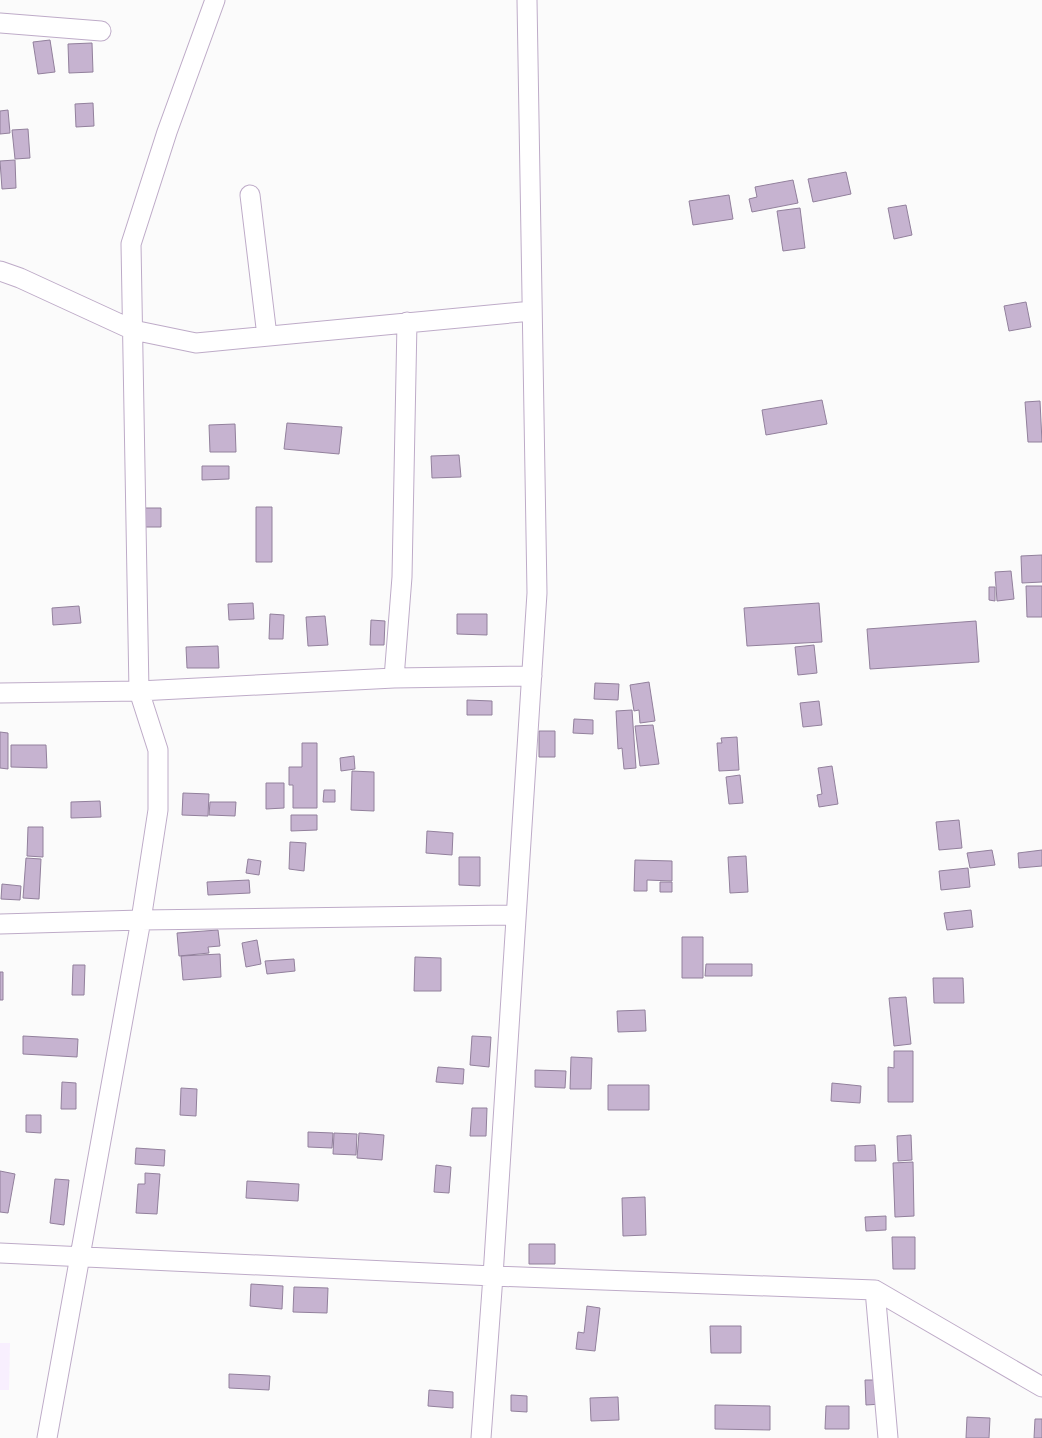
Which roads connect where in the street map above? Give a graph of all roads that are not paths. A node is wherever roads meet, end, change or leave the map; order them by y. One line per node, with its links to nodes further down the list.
1 (215, 0): 9 (street)
2 (527, 0): 7 (street)
3 (0, 23): 4 (street)
4 (100, 31)
5 (250, 195): 10 (street)
6 (0, 271): 9 (street)
7 (532, 311): 8 (street); 11 (street)
8 (407, 322): 10 (street); 12 (street)
9 (132, 330): 10 (street); 13 (street)
10 (267, 336)
11 (532, 676): 12 (street); 15 (street)
12 (394, 678): 13 (street)
13 (139, 691): 14 (street); 16 (street)
14 (0, 693)
15 (516, 916): 16 (street); 20 (street)
16 (141, 920): 17 (street); 19 (street)
17 (0, 924)
18 (0, 1253): 19 (street)
19 (80, 1257): 20 (street); 23 (street)
20 (493, 1276): 21 (street); 24 (street)
21 (875, 1290): 22 (street); 25 (street)
22 (1042, 1387)
23 (47, 1438)
24 (481, 1438)
25 (888, 1438)

